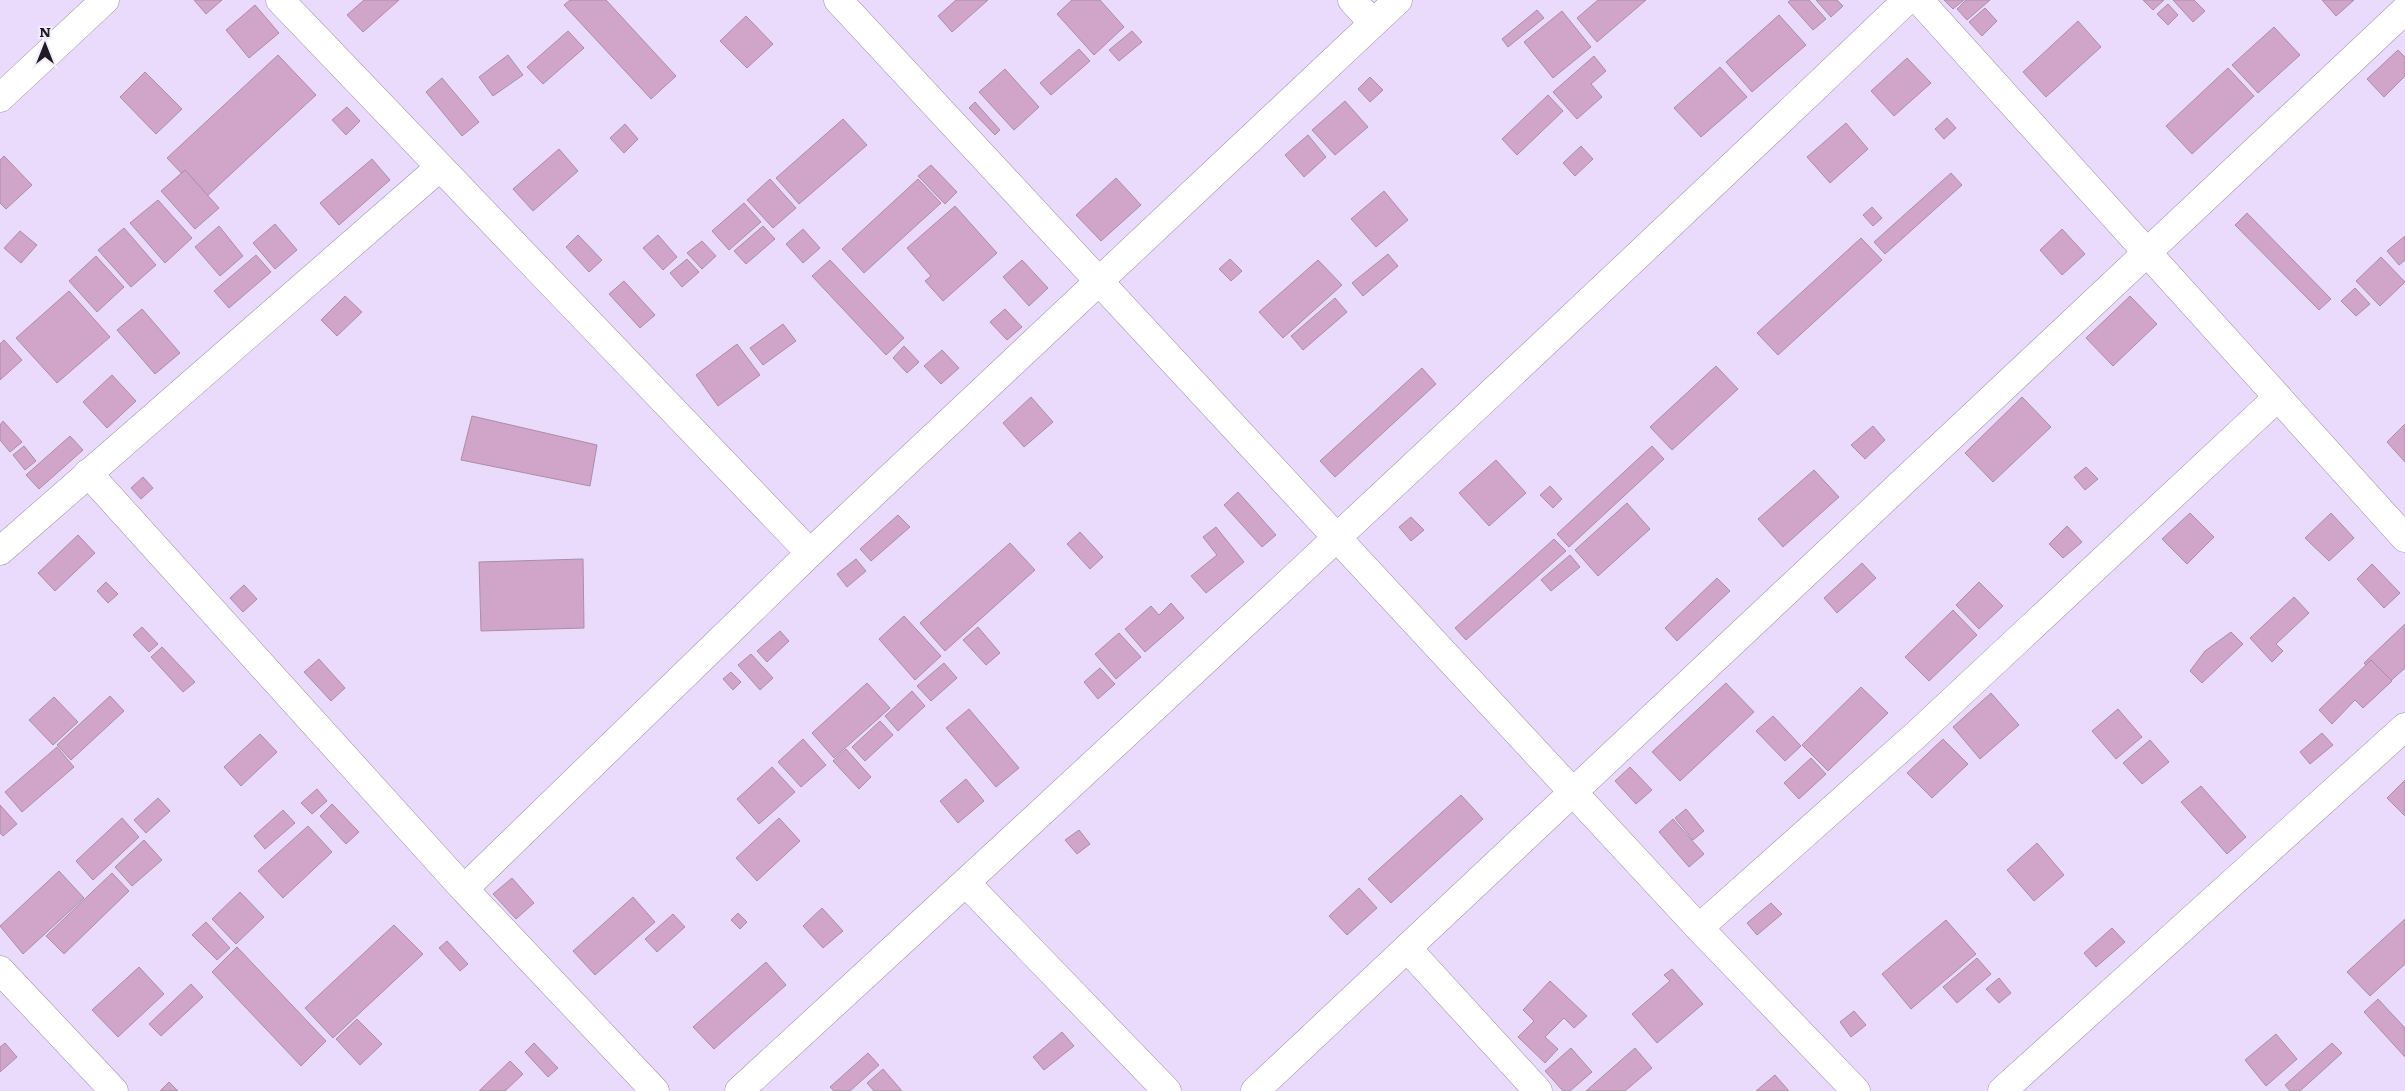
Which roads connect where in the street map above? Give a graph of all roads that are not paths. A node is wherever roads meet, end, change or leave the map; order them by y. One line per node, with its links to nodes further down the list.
1 (105, 0): 10 (street)
2 (280, 0): 11 (street)
3 (838, 0): 13 (street)
4 (1352, 0): 9 (street)
5 (1398, 0): 9 (street)
6 (1906, 0): 16 (street)
7 (1918, 0): 12 (street)
8 (2405, 10): 12 (street)
9 (1373, 23): 13 (street)
10 (0, 98)
11 (440, 167): 15 (street); 19 (street)
12 (2147, 253): 14 (street); 21 (street)
13 (1099, 281): 16 (street); 19 (street)
14 (2278, 397): 17 (street); 24 (street)
15 (88, 473): 18 (street); 23 (street)
16 (1337, 536): 21 (street); 22 (street)
17 (2405, 538)
18 (0, 551)
19 (810, 553): 23 (street)
20 (2405, 727): 34 (street)
21 (1573, 792): 24 (street); 25 (street)
22 (966, 883): 29 (street); 30 (street)
23 (464, 889): 28 (street)
24 (1699, 928): 33 (street)
25 (1407, 948): 31 (street); 32 (street)
26 (0, 970): 27 (street)
27 (114, 1091)
28 (655, 1091)
29 (739, 1091)
30 (1167, 1091)
31 (1255, 1091)
32 (1538, 1091)
33 (1856, 1091)
34 (2002, 1091)

